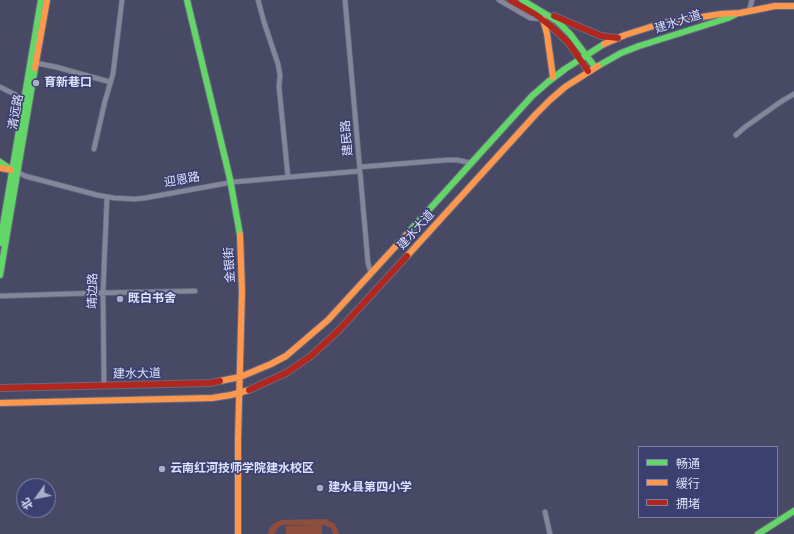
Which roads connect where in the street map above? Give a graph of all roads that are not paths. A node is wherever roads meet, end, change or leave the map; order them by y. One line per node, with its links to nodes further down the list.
1 (41, 0): 26 (main road, 清远路)
2 (47, 0): 19 (main road, 清远路)
3 (122, 0): 23 (street)
4 (187, 0): 35 (main road, 金银街)
5 (258, 0): 34 (street)
6 (345, 0): 32 (street, 建民路)
7 (498, 0): 15 (street)
8 (510, 0): 15 (main road)
9 (522, 0): 14 (main road)
10 (752, 0): 12 (street)
11 (794, 6): 12 (main road)
12 (749, 11): 13 (main road)
13 (740, 13): 16 (main road, 建水大道); 20 (main road, 建水大道)
14 (550, 16): 16 (main road); 17 (main road)
15 (543, 20): 18 (main road); 22 (main road)
16 (618, 38): 17 (main road, 建水大道)
17 (586, 55): 18 (main road, 建水大道); 20 (main road)
18 (580, 59): 21 (main road); 22 (main road, 建水大道)
19 (36, 63): 23 (street); 33 (main road, 清远路)
20 (595, 67): 21 (main road, 建水大道)
21 (588, 71): 47 (main road, 建水大道)
22 (553, 77): 30 (main road, 建水大道)
23 (110, 82): 28 (street)
24 (0, 87): 26 (street)
25 (794, 94): 27 (street)
26 (24, 99): 33 (main road, 清远路)
27 (736, 135)
28 (94, 149)
29 (0, 162): 33 (main road, 迎恩路)
30 (471, 163): 32 (street, 迎恩路); 39 (main road, 建水大道)
31 (0, 168): 33 (main road, 迎恩路)
32 (360, 169): 34 (street, 迎恩路); 39 (street, 建民路)
33 (15, 171): 36 (street, 迎恩路); 37 (main road, 清远路)
34 (288, 177): 35 (street, 迎恩路)
35 (231, 183): 36 (street, 迎恩路); 44 (main road, 金银街)
36 (107, 197): 42 (street, 靖边路)
37 (3, 228): 38 (main road, 清远路); 40 (main road, 清远路)
38 (0, 243)
39 (371, 273): 44 (main road, 建水大道)
40 (0, 274)
41 (195, 291): 42 (street)
42 (103, 292): 43 (street); 45 (street, 靖边路)
43 (0, 296)
44 (240, 377): 45 (main road, 建水大道); 47 (main road, 金银街)
45 (104, 385): 46 (main road, 建水大道)
46 (0, 388)
47 (239, 393): 48 (main road, 建水大道); 51 (main road, 金银街)
48 (0, 403)
49 (794, 511): 53 (main road)
50 (545, 512): 52 (street)
51 (238, 534)
52 (550, 534)
53 (758, 534)

